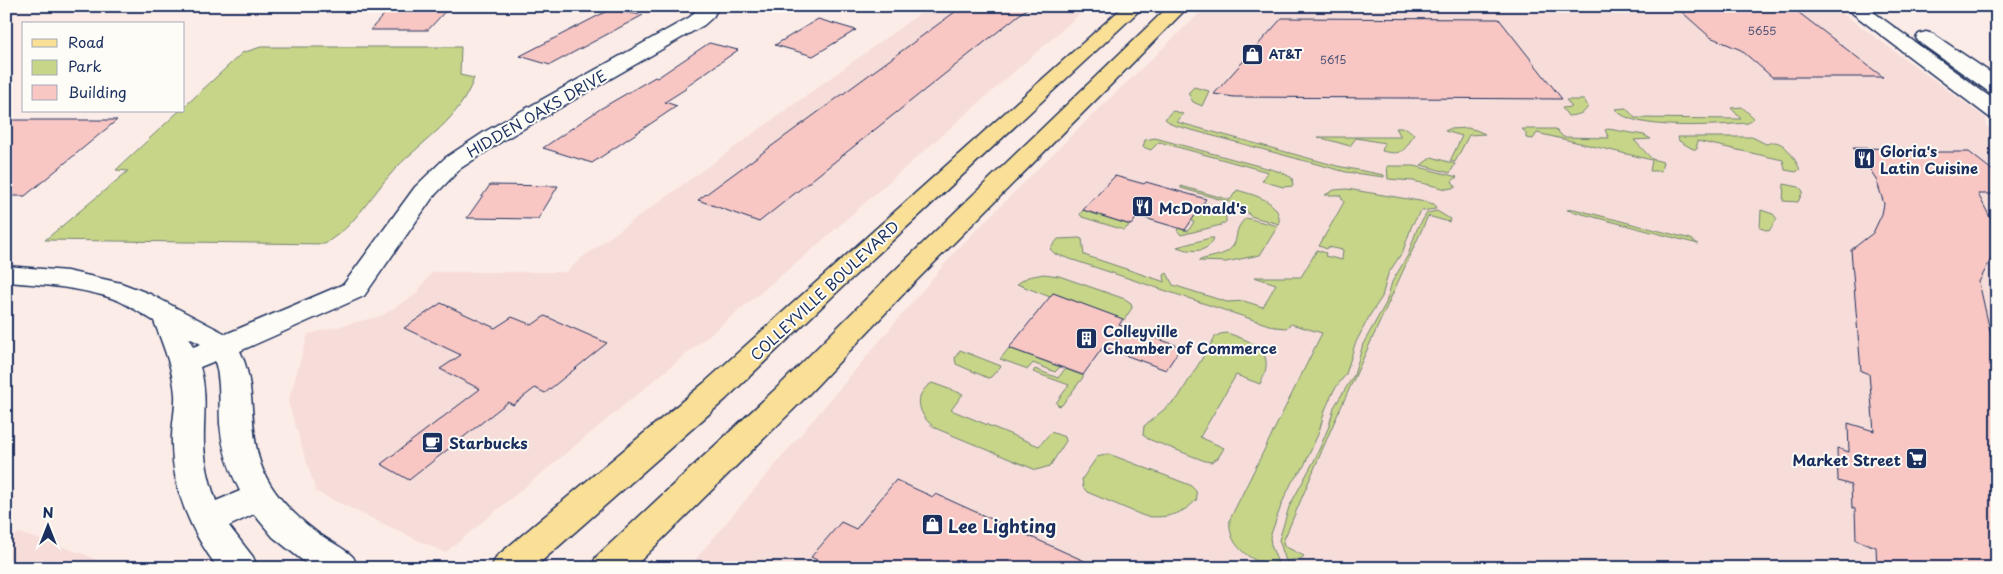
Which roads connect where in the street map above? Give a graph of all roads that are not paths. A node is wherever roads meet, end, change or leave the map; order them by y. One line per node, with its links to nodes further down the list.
1 (710, 6): 10 (street, HIDDEN OAKS DRIVE)
2 (1135, 6): 16 (main road, COLLEYVILLE BOULEVARD)
3 (1180, 6): 17 (main road)
4 (1852, 6): 7 (street)
5 (1881, 6): 6 (street)
6 (1997, 87)
7 (1997, 112)
8 (6, 274): 9 (street)
9 (167, 316): 10 (street); 11 (street)
10 (223, 348): 11 (street, HIDDEN OAKS DRIVE); 12 (street)
11 (182, 363): 13 (street)
12 (259, 497): 13 (street); 15 (street)
13 (207, 521): 14 (street)
14 (240, 568)
15 (340, 568)
16 (509, 568)
17 (609, 568)

